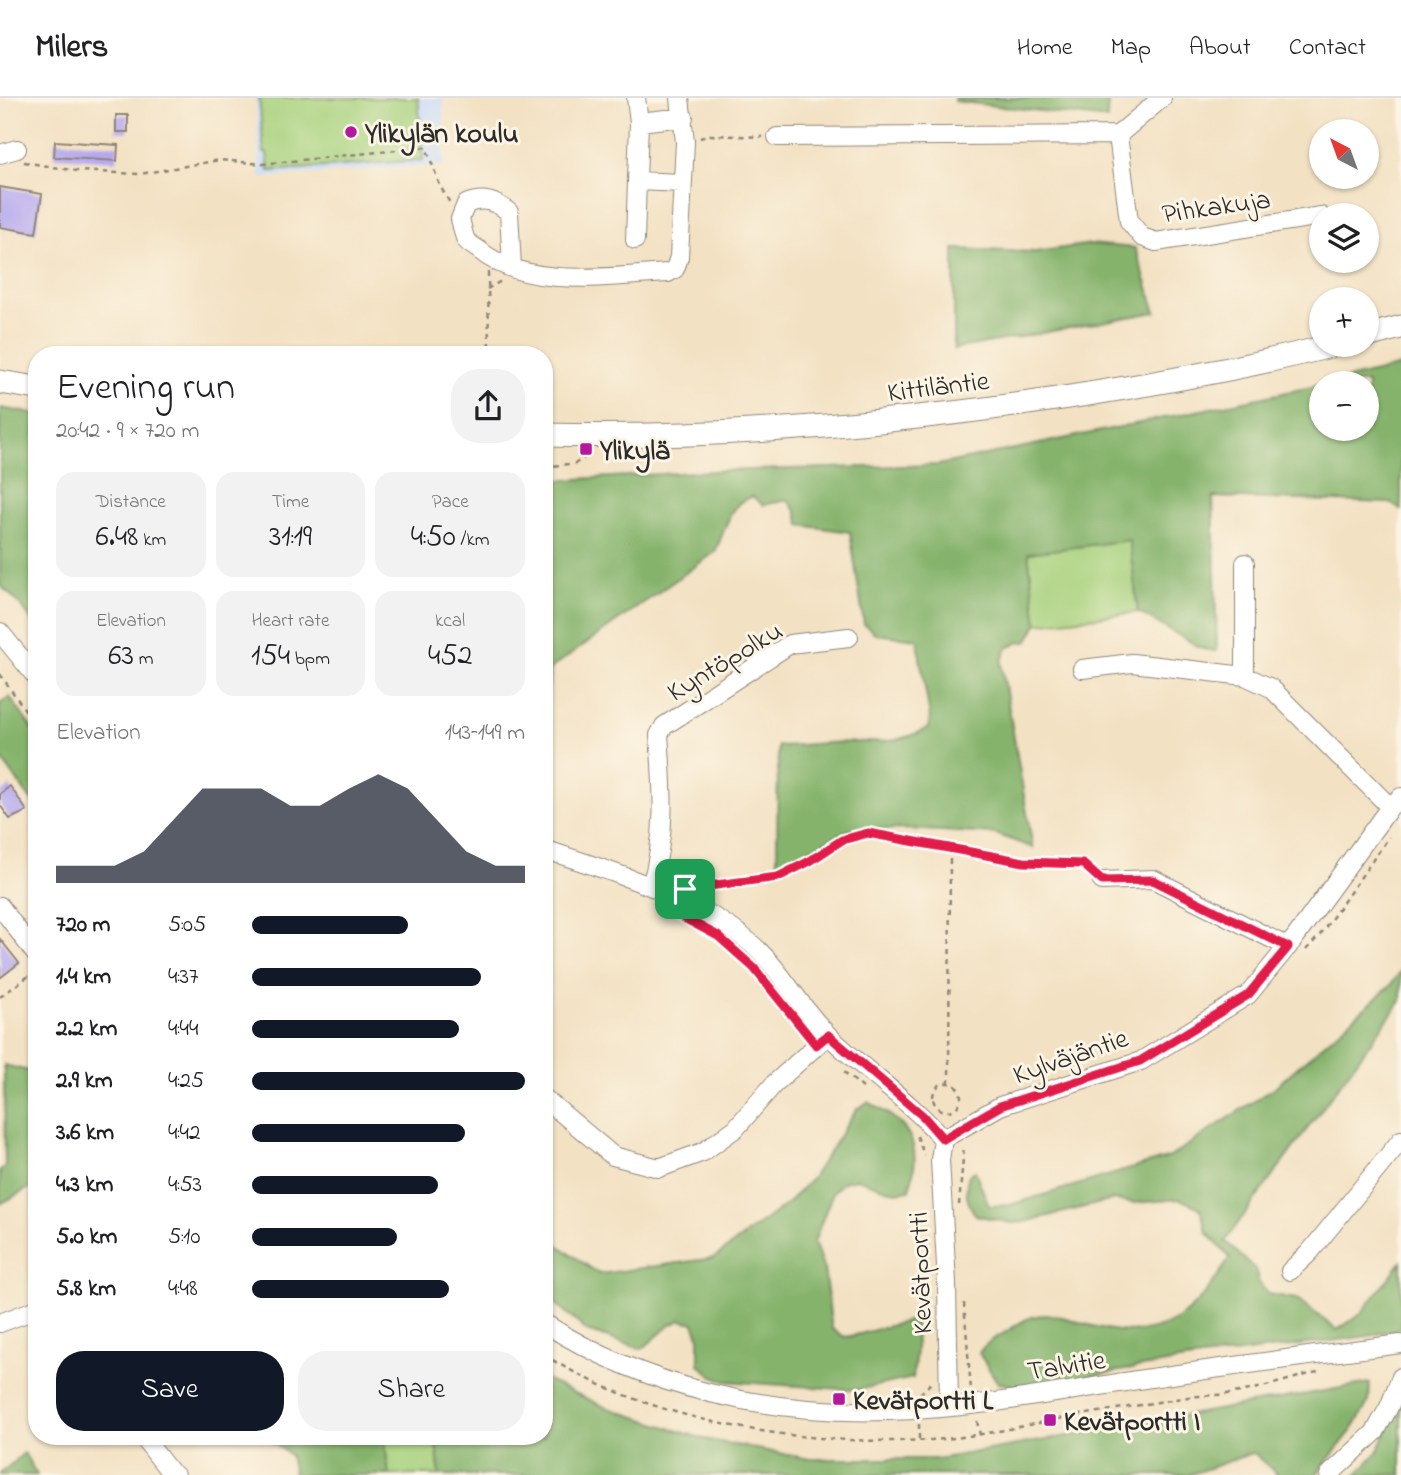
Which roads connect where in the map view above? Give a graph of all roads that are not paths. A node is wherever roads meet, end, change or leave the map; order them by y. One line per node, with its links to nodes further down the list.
1 (636, 98): 5 (street)
2 (680, 98): 4 (street)
3 (1161, 98): 6 (street)
4 (684, 117): 5 (street); 9 (street)
5 (639, 122): 8 (street)
6 (1118, 135): 7 (street); 10 (street, Pihkakuja)
7 (777, 136)
8 (637, 181): 9 (street); 11 (street)
9 (682, 183): 12 (street)
10 (1309, 218)
11 (635, 240)
12 (514, 268): 12 (street)
13 (1401, 327): 14 (main road)
14 (1379, 333)
15 (1309, 351): 18 (main road, Kittiläntie)
16 (0, 382): 17 (main road)
17 (28, 387)
18 (553, 435)
19 (1245, 563): 24 (street)
20 (0, 632): 22 (street)
21 (849, 637): 28 (street, Kyntöpolku)
22 (28, 667)
23 (1082, 668): 24 (street)
24 (1245, 676): 25 (street)
25 (1395, 802): 31 (street, Kylväjäntie)
26 (553, 852): 28 (street)
27 (1102, 881): 31 (street)
28 (650, 886): 32 (street)
29 (0, 906): 30 (street)
30 (28, 944)
31 (1296, 949): 34 (street, Kylväjäntie)
32 (822, 1040): 33 (street); 34 (street)
33 (553, 1106)
34 (943, 1139): 42 (street, Kevätportti)
35 (1400, 1144): 36 (street)
36 (1290, 1270)
37 (28, 1312): 38 (street)
38 (0, 1323)
39 (553, 1329): 42 (street, Talvitie)
40 (1401, 1344): 42 (street, Talvitie)
41 (1401, 1377): 45 (street)
42 (949, 1405)
43 (149, 1445): 44 (street)
44 (175, 1475)
45 (1329, 1475)

